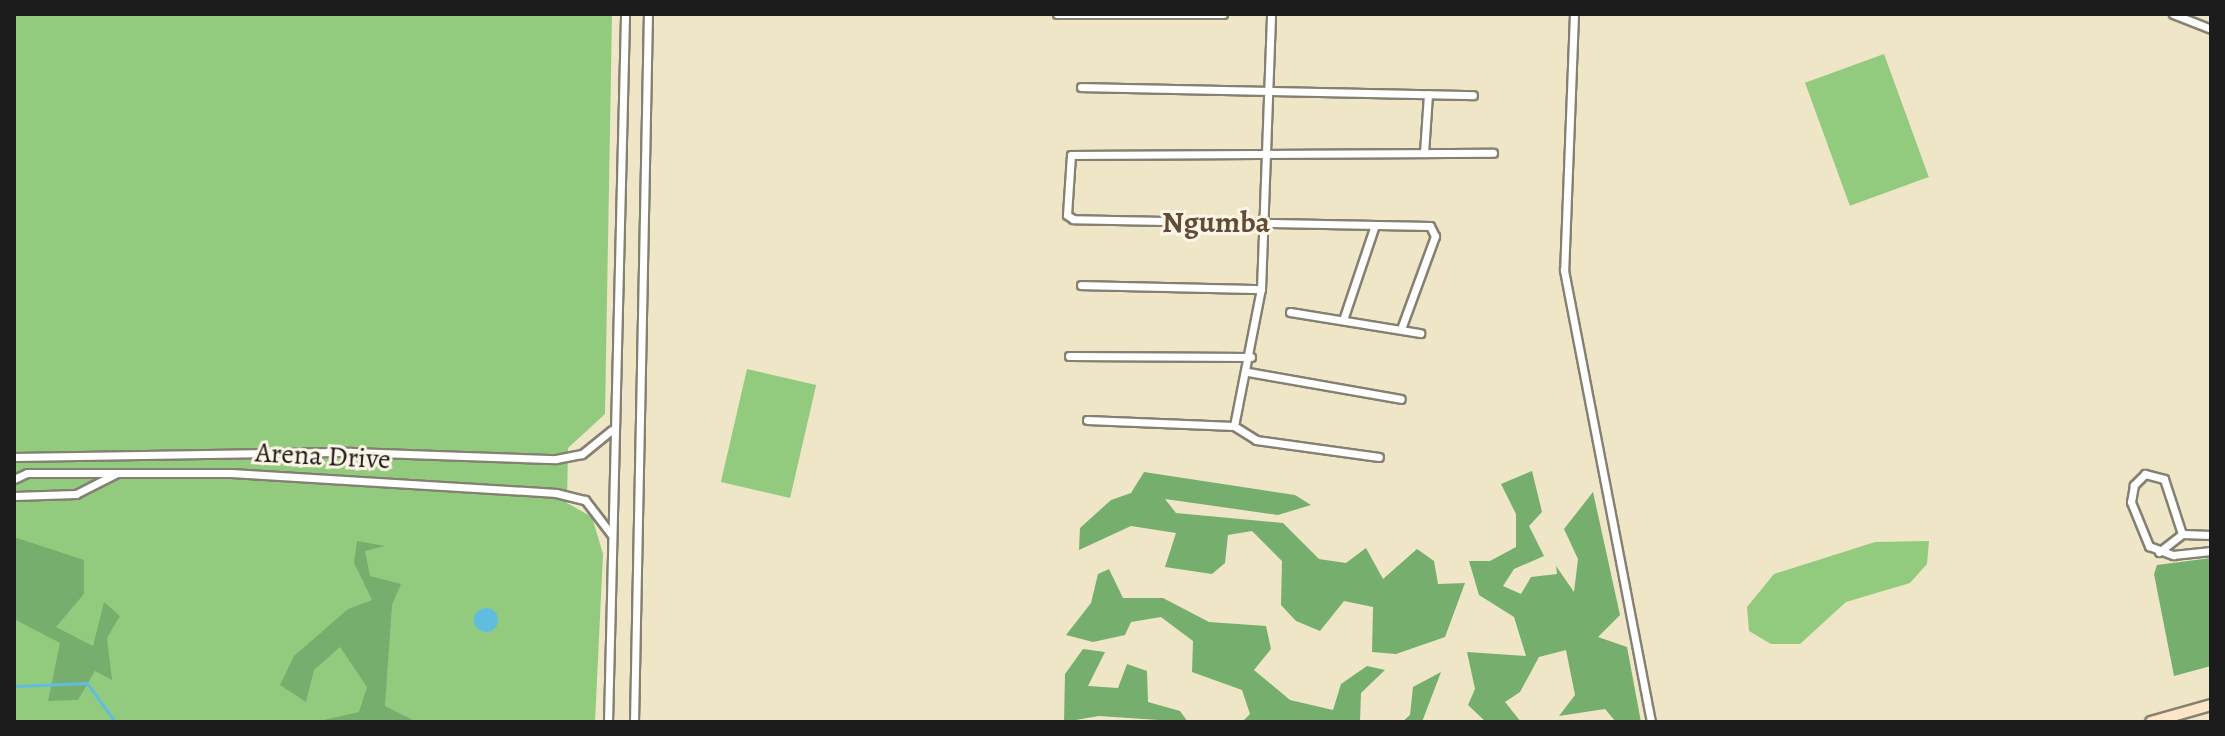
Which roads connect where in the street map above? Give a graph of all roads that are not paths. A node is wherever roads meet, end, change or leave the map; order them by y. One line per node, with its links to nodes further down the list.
1 (625, 14): 31 (street)
2 (648, 14): 44 (street)
3 (1057, 14): 8 (street)
4 (1223, 14): 8 (street)
5 (1271, 14): 11 (street)
6 (1574, 14): 45 (street)
7 (2173, 14): 9 (street)
8 (1157, 15)
9 (2211, 29)
10 (1081, 87): 11 (street)
11 (1269, 89): 12 (street); 14 (street)
12 (1428, 94): 13 (street); 15 (street)
13 (1473, 95)
14 (1268, 153): 15 (street); 17 (street); 17 (street)
15 (1424, 153): 16 (street)
16 (1493, 153)
17 (1266, 222): 18 (street); 20 (street)
18 (1375, 225): 22 (street); 23 (street)
19 (1081, 285): 20 (street)
20 (1261, 289): 26 (street)
21 (1290, 312): 22 (street)
22 (1343, 320): 23 (street)
23 (1401, 329): 24 (street)
24 (1420, 333)
25 (1069, 356): 26 (street)
26 (1251, 357): 27 (street)
27 (1248, 372): 28 (street); 30 (street)
28 (1401, 399)
29 (1087, 420): 30 (street)
30 (1234, 426): 33 (street)
31 (612, 430): 32 (street, Arena Drive); 39 (street)
32 (14, 457)
33 (1379, 457)
34 (119, 472): 35 (street, Arena Drive); 36 (street); 39 (street, Arena Drive)
35 (14, 479)
36 (14, 496)
37 (2182, 534): 38 (street); 41 (street); 41 (street)
38 (2211, 535)
39 (612, 536): 43 (street)
40 (2211, 551): 41 (street)
41 (2159, 552)
42 (2211, 705): 46 (main road)
43 (608, 722)
44 (634, 722)
45 (1651, 722)
46 (2151, 722)

